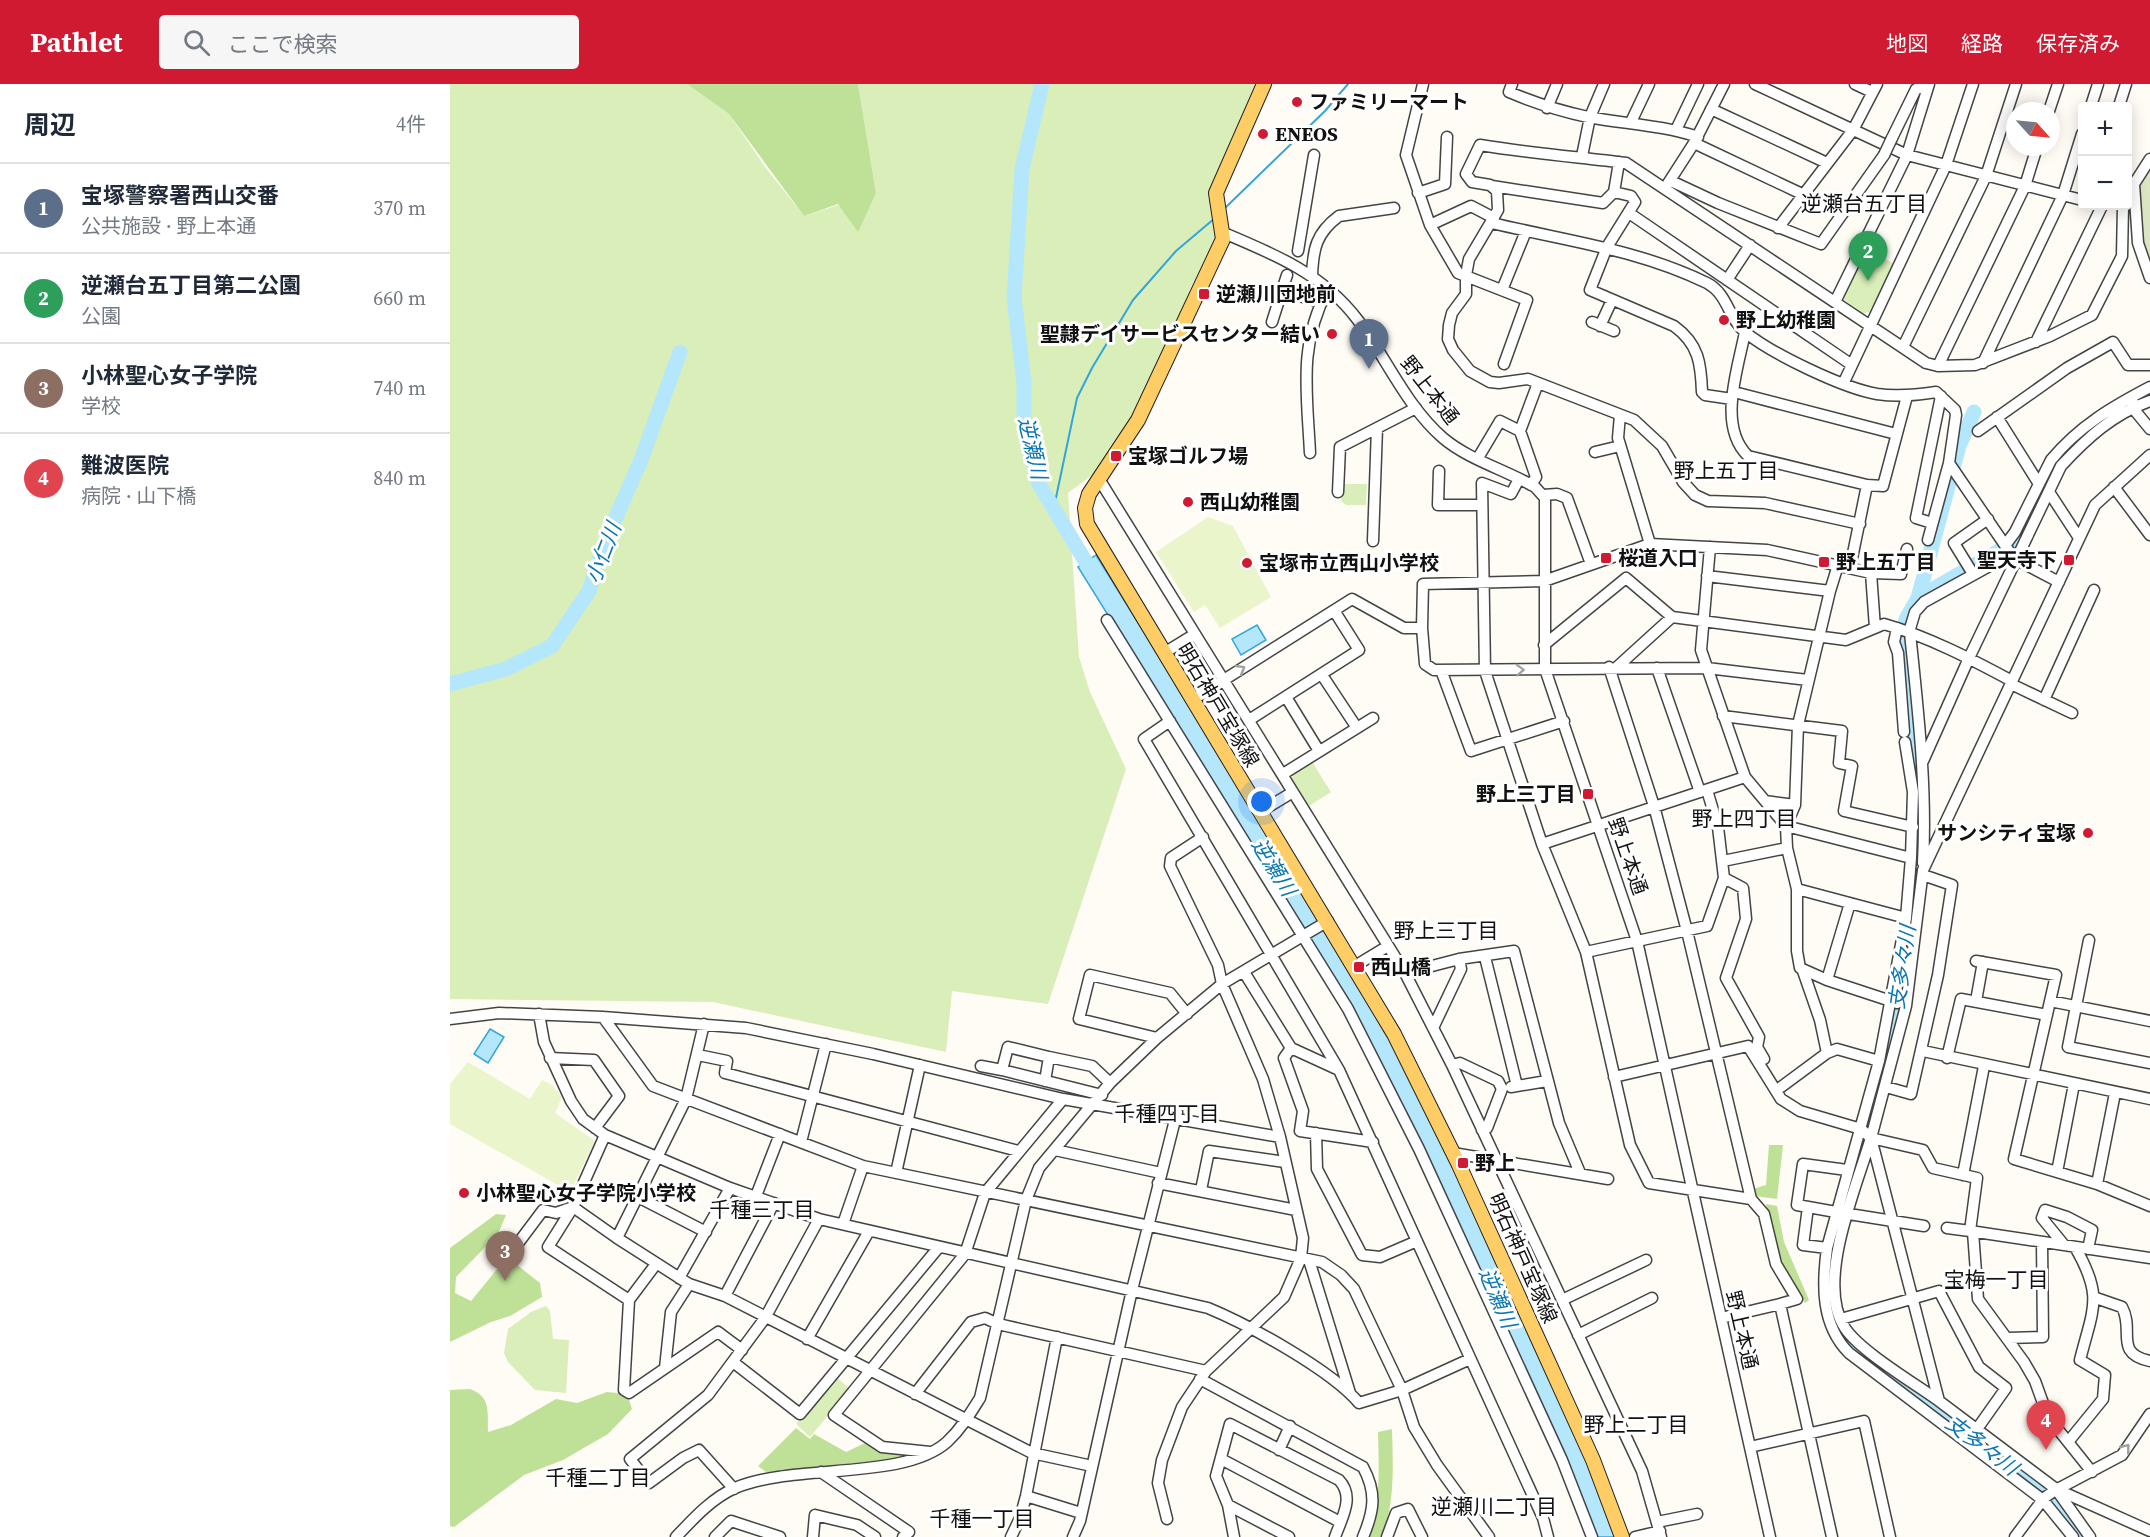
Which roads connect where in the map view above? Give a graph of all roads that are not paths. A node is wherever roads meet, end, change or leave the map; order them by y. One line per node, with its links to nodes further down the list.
1 (1264, 84): 57 (main road)
2 (1423, 84): 43 (street)
3 (1512, 84): 21 (street)
4 (1557, 84): 21 (street)
5 (1604, 84): 23 (street)
6 (1649, 84): 24 (street)
7 (1698, 84): 25 (street)
8 (1724, 84): 22 (street)
9 (1755, 84): 26 (street)
10 (1855, 84): 17 (street)
11 (1928, 84): 31 (street); 55 (street, bridge)
12 (1973, 84): 37 (street)
13 (2016, 84): 38 (street)
14 (2058, 84): 18 (street)
15 (2098, 84): 19 (street)
16 (2126, 84): 20 (street)
17 (1874, 88): 26 (street)
18 (2052, 102)
19 (2092, 102)
20 (2120, 102)
21 (1547, 108): 23 (street)
22 (1711, 110): 28 (street); 36 (street)
23 (1590, 117): 24 (street); 32 (street)
24 (1632, 122): 25 (street)
25 (1676, 129): 28 (street)
26 (1853, 130): 31 (street); 36 (street)
27 (1447, 136): 43 (street)
28 (1696, 140): 39 (street); 44 (street)
29 (2078, 147): 45 (street)
30 (1314, 155): 58 (street)
31 (1907, 155): 37 (street); 73 (street)
32 (1582, 156): 35 (street); 40 (street)
33 (2034, 156): 41 (street)
34 (2150, 159): 52 (street)
35 (1619, 162): 39 (street); 42 (street)
36 (1827, 163): 44 (street)
37 (1946, 165): 38 (street); 75 (street)
38 (1986, 176): 41 (street); 79 (street)
39 (1668, 184): 55 (street); 60 (street)
40 (1490, 185): 42 (street); 53 (street)
41 (2025, 186): 45 (street); 84 (street)
42 (1614, 192): 51 (street)
43 (1418, 193): 54 (street)
44 (1802, 194): 55 (street)
45 (2063, 195): 46 (street); 80 (street)
46 (2078, 199)
47 (1395, 208): 59 (street)
48 (2099, 210): 78 (street)
49 (2122, 210): 78 (street)
50 (2127, 210): 52 (street)
51 (1629, 213): 61 (street); 67 (street)
52 (2136, 214): 66 (street)
53 (1493, 220): 54 (street); 56 (street); 64 (street)
54 (1430, 225): 64 (street)
55 (1778, 228)
56 (1526, 231): 61 (street); 69 (street)
57 (1224, 233): 65 (street, 野上本通); 109 (main road, 明石神戸宝塚線)
58 (1301, 234): 59 (street); 62 (street)
59 (1317, 237): 65 (street)
60 (1750, 245): 67 (street); 73 (street)
61 (1607, 248): 71 (street); 77 (street)
62 (1298, 251)
63 (1287, 275): 70 (street)
64 (1466, 275): 69 (street); 86 (street)
65 (1312, 276): 68 (street, 野上本通)
66 (2150, 278)
67 (1727, 280): 82 (street)
68 (1328, 288): 72 (street); 94 (street, 野上本通)
69 (1502, 290): 81 (street)
70 (1282, 291): 72 (street); 74 (street)
71 (1612, 300): 76 (street); 89 (street)
72 (1320, 302): 104 (street)
73 (1835, 302): 75 (street)
74 (1272, 322)
75 (1871, 326): 79 (street); 82 (street)
76 (1614, 331)
77 (1745, 332): 85 (street); 89 (street)
78 (2036, 342): 80 (street)
79 (1903, 347): 84 (street)
80 (1983, 363): 84 (street)
81 (1504, 364)
82 (1852, 365): 85 (street)
83 (2150, 365): 96 (street)
84 (1938, 366)
85 (1844, 382): 90 (street)
86 (1538, 383): 95 (street); 99 (street)
87 (2150, 387): 88 (street)
88 (2134, 395): 93 (street); 111 (street)
89 (1733, 396): 101 (street); 113 (street)
90 (1907, 396): 91 (street); 101 (street)
91 (1941, 396): 107 (street); 120 (street)
92 (2150, 401): 93 (street)
93 (2132, 407): 98 (street); 116 (street)
94 (1416, 408): 97 (street); 106 (street, 野上本通)
95 (1620, 415): 102 (street); 121 (street)
96 (1997, 417): 100 (street); 111 (street)
97 (1377, 428): 115 (street); 125 (street)
98 (2150, 429)
99 (1520, 431): 106 (street); 112 (street)
100 (1978, 431)
101 (1896, 434): 113 (street)
102 (1620, 446): 103 (street); 126 (street)
103 (1595, 452)
104 (1310, 453)
105 (2150, 456): 114 (street)
106 (1478, 458): 110 (street, 野上本通)
107 (1949, 463): 119 (street); 120 (street)
108 (1439, 471): 118 (street)
109 (1099, 479): 148 (street); 151 (main road, 明石神戸宝塚線)
110 (1520, 479): 112 (street, 野上本通); 118 (street)
111 (2039, 484): 129 (street)
112 (1531, 485): 117 (street, 野上本通)
113 (1867, 485): 121 (street)
114 (2114, 487): 122 (street); 123 (street)
115 (1338, 492)
116 (2049, 492): 123 (street); 129 (street)
117 (1544, 495): 130 (street); 136 (street, 野上本通)
118 (1482, 506): 138 (street)
119 (1988, 519): 129 (street); 134 (street)
120 (1932, 523): 124 (street)
121 (1860, 524): 132 (street)
122 (2150, 535)
123 (2079, 538): 137 (street)
124 (1928, 540)
125 (1373, 541)
126 (1650, 544): 127 (street); 130 (street)
127 (1710, 547): 131 (street); 135 (street)
128 (1907, 549): 133 (street)
129 (2011, 552): 134 (street); 137 (street); 152 (street)
130 (1591, 564): 136 (street)
131 (1838, 565): 132 (street); 140 (street)
132 (1850, 568): 133 (street)
133 (1871, 573): 146 (street)
134 (1973, 574): 147 (street)
135 (1707, 576): 140 (street); 144 (street)
136 (1544, 581): 138 (street); 150 (street, 野上本通)
137 (2059, 582): 162 (street)
138 (1482, 583): 145 (street); 158 (street)
139 (2094, 590): 165 (street)
140 (1830, 591): 149 (street)
141 (1335, 612): 145 (street); 159 (street); 160 (street, one-way to 141)
142 (1672, 617): 144 (street); 150 (street); 153 (street)
143 (1107, 620): 170 (street)
144 (1702, 621): 149 (street); 155 (street)
145 (1422, 628): 157 (street)
146 (1875, 628): 147 (street); 149 (street)
147 (1904, 630): 152 (street); 176 (street); 187 (street)
148 (1195, 634): 151 (street); 160 (street)
149 (1820, 636): 161 (street)
150 (1544, 645): 156 (street, 野上本通)
151 (1164, 653): 164 (main road, 明石神戸宝塚線)
152 (1969, 658): 162 (street); 176 (street)
153 (1613, 667): 154 (street); 156 (street); 183 (street)
154 (1657, 668): 155 (street); 179 (street)
155 (1707, 668): 161 (street); 167 (street)
156 (1545, 669): 158 (street, one-way to 156); 171 (street, 野上本通)
157 (1441, 670): 158 (street); 174 (street)
158 (1485, 671): 174 (street)
159 (1322, 675): 163 (street); 173 (street)
160 (1224, 679): 164 (street); 169 (street)
161 (1808, 680): 172 (street)
162 (2012, 682): 165 (street); 193 (street)
163 (1286, 697): 169 (street); 175 (street)
164 (1192, 700): 184 (main road, 明石神戸宝塚線)
165 (2044, 700): 166 (street)
166 (2072, 713)
167 (1723, 716): 172 (street); 178 (street)
168 (1373, 718): 173 (street)
169 (1250, 720): 177 (street)
170 (1170, 721): 188 (street); 200 (street)
171 (1564, 721): 174 (street); 185 (street, 野上本通)
172 (1798, 725): 182 (street); 187 (street)
173 (1356, 728): 175 (street)
174 (1507, 739): 189 (street)
175 (1318, 751): 177 (street)
176 (1923, 761): 193 (street)
177 (1283, 774): 180 (street)
178 (1745, 777): 179 (street); 181 (street)
179 (1704, 791): 183 (street); 192 (street)
180 (1293, 792): 184 (street); 203 (street)
181 (1765, 801): 182 (street); 186 (street)
182 (1795, 805): 186 (street)
183 (1654, 806): 185 (street); 199 (street)
184 (1260, 812): 198 (main road, 明石神戸宝塚線)
185 (1598, 825): 189 (street); 202 (street, 野上本通)
186 (1786, 826): 190 (street); 191 (street)
187 (1913, 827): 191 (street)
188 (1203, 837): 205 (street); 213 (street)
189 (1542, 844): 204 (street)
190 (1787, 848): 192 (street); 195 (street)
191 (1911, 858): 197 (street)
192 (1723, 861): 194 (street)
193 (1923, 872): 216 (street); 229 (street)
194 (1724, 878): 199 (street); 254 (street)
195 (1797, 889): 196 (street); 209 (street)
196 (1850, 903): 197 (street); 212 (street)
197 (1906, 918): 216 (street)
198 (1328, 921): 200 (street); 208 (main road, 明石神戸宝塚線)
199 (1687, 930): 202 (street); 231 (street)
200 (1304, 937): 205 (street); 399 (street)
201 (2089, 940): 217 (street)
202 (1637, 941): 204 (street); 240 (street, 野上本通)
203 (1388, 946): 208 (street); 211 (street)
204 (1586, 952): 246 (street)
205 (1273, 954): 210 (street); 243 (street)
206 (1485, 957): 207 (street); 248 (street); 251 (street)
207 (1459, 959): 211 (street); 225 (street)
208 (1355, 966): 274 (main road, 明石神戸宝塚線)
209 (1803, 971): 212 (street); 230 (street)
210 (1244, 972): 213 (street); 228 (street)
211 (1405, 973): 225 (street)
212 (1827, 980): 216 (street)
213 (1222, 984): 219 (street); 269 (street)
214 (1976, 1001): 215 (street); 220 (street); 235 (street)
215 (2050, 1001): 217 (street); 220 (street)
216 (1898, 1004): 236 (street); 252 (street)
217 (2077, 1006): 223 (street); 237 (street)
218 (540, 1014): 221 (street); 222 (street); 233 (street)
219 (1187, 1014): 226 (street); 226 (street)
220 (2047, 1015): 245 (street)
221 (603, 1017): 224 (street); 257 (street)
222 (450, 1019)
223 (2150, 1021)
224 (704, 1024): 227 (street); 232 (street)
225 (1433, 1028): 239 (street)
226 (1157, 1038): 249 (street)
227 (826, 1044): 238 (street); 256 (street)
228 (1291, 1048): 243 (street); 265 (street)
229 (1923, 1051): 235 (street); 252 (street)
230 (1827, 1053): 236 (street); 254 (street)
231 (1715, 1054): 240 (street); 254 (street); 293 (street)
232 (698, 1055): 256 (street); 257 (street)
233 (550, 1058): 263 (street); 263 (street)
234 (1049, 1058): 244 (street); 247 (street); 249 (street)
235 (1947, 1058): 242 (street)
236 (1879, 1061): 266 (street)
237 (2150, 1063)
238 (920, 1065): 258 (street); 262 (street)
239 (1452, 1065): 253 (street); 264 (street)
240 (1665, 1065): 246 (street); 289 (street, 野上本通)
241 (981, 1066): 244 (street)
242 (1984, 1066): 245 (street); 283 (street)
243 (1339, 1070): 271 (street)
244 (1002, 1071): 247 (street)
245 (2032, 1075): 250 (street); 280 (street)
246 (1614, 1077): 289 (street)
247 (1045, 1081): 259 (street)
248 (1547, 1081): 251 (street); 282 (street)
249 (1110, 1083): 259 (street)
250 (2074, 1084): 255 (street); 280 (street)
251 (1517, 1086): 253 (street)
252 (1886, 1087): 266 (street)
253 (1502, 1089): 264 (street)
254 (1781, 1093): 266 (street)
255 (2115, 1093): 260 (street); 286 (street)
256 (813, 1098): 262 (street); 270 (street)
257 (686, 1099): 267 (street); 275 (street)
258 (1063, 1099): 259 (street); 273 (street)
259 (1099, 1099): 261 (street); 272 (street)
260 (2150, 1099)
261 (1176, 1116): 269 (street); 284 (street)
262 (906, 1122): 273 (street); 281 (street)
263 (595, 1128): 268 (street)
264 (1482, 1130): 276 (street)
265 (1316, 1133): 271 (street); 312 (street)
266 (1866, 1133): 279 (street); 283 (street); 301 (street); 303 (street)
267 (780, 1134): 270 (street); 291 (street)
268 (605, 1135): 275 (street); 297 (street)
269 (1280, 1137): 277 (street)
270 (801, 1142): 278 (street)
271 (1373, 1142): 312 (street)
272 (1054, 1150): 284 (street); 294 (street)
273 (1018, 1151): 290 (street)
274 (1453, 1153): 276 (street); 400 (main road, 明石神戸宝塚線)
275 (658, 1156): 287 (street); 292 (street)
276 (1496, 1160): 282 (street); 334 (street)
277 (1285, 1162): 288 (street); 299 (street)
278 (863, 1166): 281 (street); 304 (street)
279 (1847, 1170): 298 (street); 300 (street)
280 (2057, 1172): 286 (street)
281 (896, 1173): 290 (street)
282 (1580, 1173): 285 (street)
283 (1963, 1175): 310 (street)
284 (1160, 1178): 288 (street); 305 (street)
285 (1608, 1179)
286 (2097, 1184): 296 (street)
287 (730, 1188): 291 (street); 309 (street)
288 (1201, 1190): 299 (street)
289 (1692, 1190): 293 (street); 337 (street, 野上本通)
290 (985, 1193): 294 (street); 320 (street)
291 (756, 1196): 295 (street)
292 (638, 1197): 309 (street); 311 (street)
293 (1751, 1198): 335 (street)
294 (1026, 1200): 305 (street); 324 (street)
295 (774, 1203): 302 (street); 329 (street)
296 (2150, 1206)
297 (573, 1207): 311 (street); 319 (street); 333 (street)
298 (1808, 1207): 300 (street); 317 (street)
299 (1296, 1210): 322 (street)
300 (1836, 1212): 317 (street)
301 (1849, 1214): 303 (street); 338 (street)
302 (819, 1219): 304 (street); 336 (street)
303 (1891, 1220): 306 (street); 332 (street)
304 (843, 1224): 308 (street)
305 (1149, 1226): 322 (street); 328 (street)
306 (1924, 1226)
307 (1947, 1228): 310 (street)
308 (869, 1230): 315 (street); 344 (street)
309 (706, 1232): 326 (street)
310 (1971, 1232): 313 (street); 343 (street)
311 (617, 1238): 325 (street)
312 (1417, 1241): 348 (street)
313 (2042, 1242): 314 (street); 343 (street)
314 (2064, 1245): 316 (street); 318 (street)
315 (939, 1247): 320 (street); 347 (street)
316 (2075, 1247): 318 (street); 331 (street)
317 (1827, 1248): 375 (street)
318 (2088, 1249): 321 (street)
319 (513, 1250)
320 (965, 1254): 324 (street); 352 (street)
321 (2150, 1258)
322 (1305, 1259): 340 (street); 354 (street); 355 (street)
323 (1646, 1260): 334 (street)
324 (1012, 1263): 328 (street); 339 (street)
325 (656, 1264): 326 (street); 333 (street)
326 (679, 1278): 327 (street)
327 (689, 1284): 329 (street); 351 (street)
328 (1132, 1290): 340 (street); 346 (street)
329 (724, 1296): 336 (street)
330 (1652, 1298): 341 (street)
331 (2096, 1298): 349 (street); 363 (street)
332 (1913, 1299): 338 (street); 357 (street); 361 (street)
333 (629, 1300): 351 (street)
334 (1562, 1300): 341 (street)
335 (1780, 1305): 337 (street); 362 (street)
336 (765, 1318): 344 (street); 345 (street)
337 (1721, 1318): 364 (street, 野上本通)
338 (1841, 1319): 357 (street)
339 (998, 1324): 342 (street); 356 (street); 359 (street)
340 (1251, 1329): 353 (street); 355 (street)
341 (1578, 1335): 381 (street)
342 (1057, 1337): 346 (street); 367 (street)
343 (2008, 1338): 363 (street)
344 (807, 1339): 347 (street)
345 (742, 1350): 350 (street); 351 (street)
346 (1120, 1350): 353 (street); 369 (street)
347 (847, 1359): 350 (street); 352 (street)
348 (1470, 1359): 354 (street); 398 (street)
349 (2150, 1361)
350 (733, 1362): 372 (street)
351 (665, 1368)
352 (869, 1370): 356 (street); 366 (street)
353 (1203, 1375): 360 (street); 379 (street)
354 (1402, 1390): 355 (street); 397 (street)
355 (1350, 1393)
356 (915, 1394): 359 (street)
357 (1939, 1401): 361 (street)
358 (2150, 1414): 371 (street, one-way to 358)
359 (967, 1421): 366 (street); 367 (street)
360 (1290, 1426): 365 (street); 394 (street)
361 (1977, 1429): 373 (street)
362 (1809, 1434): 364 (street); 403 (street); 404 (street)
363 (2068, 1442): 371 (street)
364 (1750, 1447): 402 (street, 野上本通)
365 (1279, 1450): 368 (street); 380 (street)
366 (931, 1452): 370 (street)
367 (1032, 1453): 369 (street); 374 (street)
368 (1221, 1459): 376 (street); 380 (street)
369 (1092, 1466): 377 (street)
370 (821, 1472): 372 (street); 388 (street)
371 (2092, 1472): 373 (street)
372 (734, 1489): 383 (street)
373 (2055, 1490): 375 (street); 382 (street); 407 (street)
374 (1026, 1496): 377 (street); 389 (street)
375 (2044, 1499): 405 (street); 406 (street)
376 (1228, 1505): 391 (street); 392 (street)
377 (1081, 1513): 390 (street)
378 (1697, 1514): 381 (street)
379 (1167, 1519)
380 (1340, 1522): 393 (street)
381 (1659, 1530): 401 (street)
382 (2150, 1531)
383 (676, 1537)
384 (715, 1537): 385 (street)
385 (780, 1537)
386 (813, 1537): 387 (street)
387 (876, 1537)
388 (903, 1537)
389 (1011, 1537)
390 (1073, 1537)
391 (1234, 1537)
392 (1289, 1537)
393 (1335, 1537)
394 (1363, 1537)
395 (1387, 1537): 396 (street)
396 (1422, 1537)
397 (1489, 1537)
398 (1548, 1537)
399 (1592, 1537)
400 (1622, 1537)
401 (1635, 1537)
402 (1770, 1537)
403 (1832, 1537)
404 (1890, 1537)
405 (2015, 1537)
406 (2073, 1537)
407 (2090, 1537)

